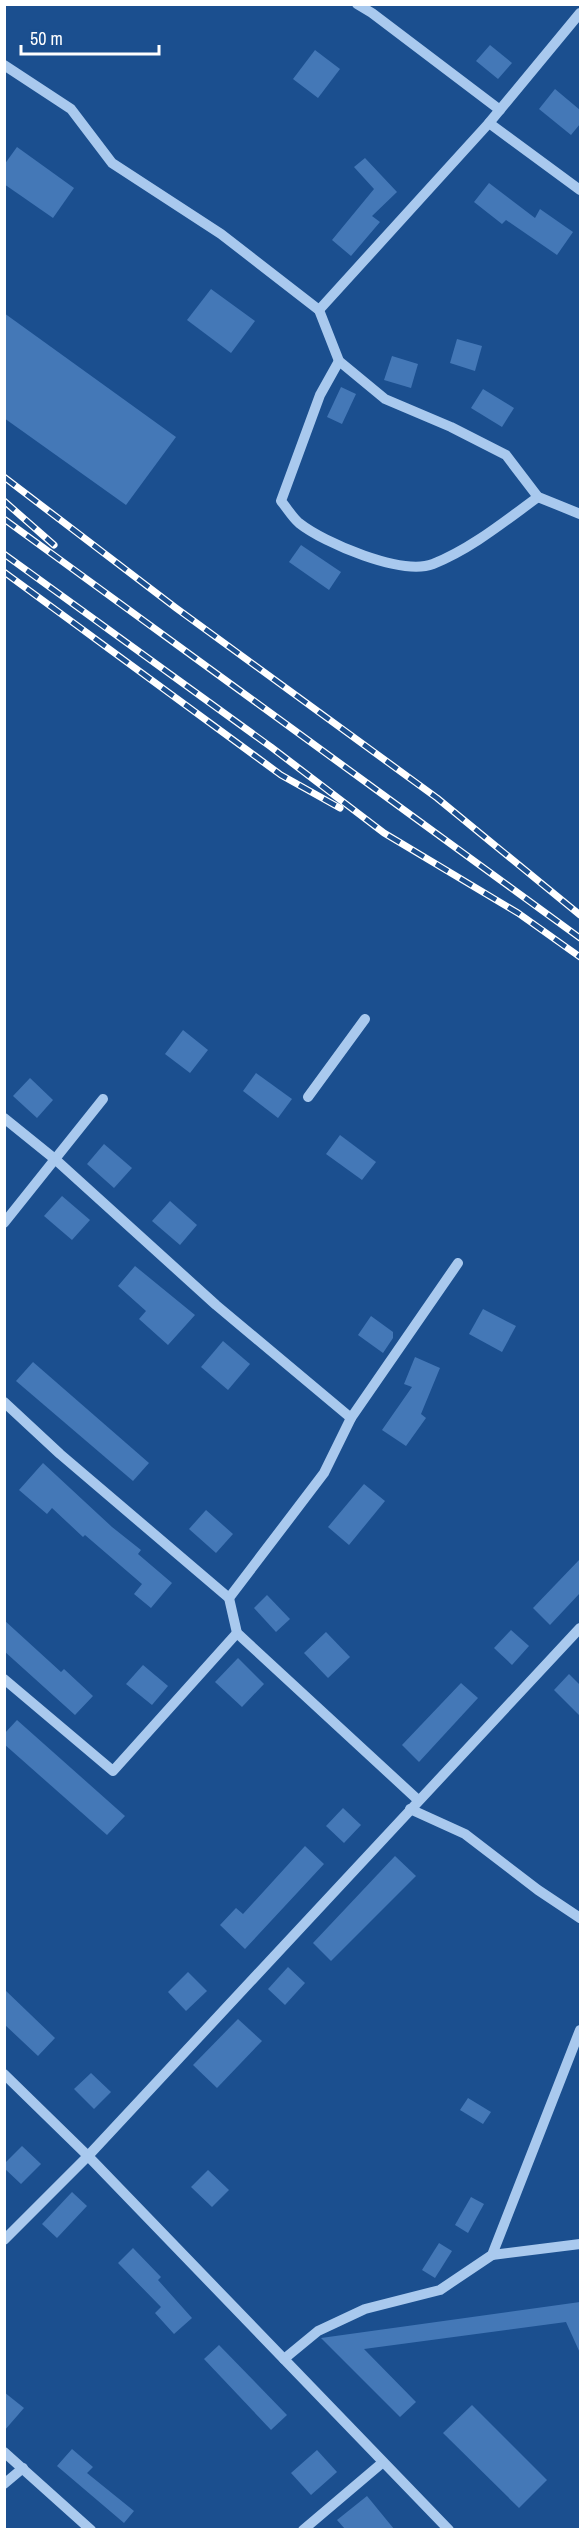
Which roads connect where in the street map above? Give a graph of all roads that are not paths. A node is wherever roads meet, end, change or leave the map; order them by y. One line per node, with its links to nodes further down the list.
1 (357, 4): 4 (street)
2 (580, 13): 4 (street)
3 (4, 65): 7 (street)
4 (500, 110): 5 (street)
5 (489, 123): 6 (street); 7 (street)
6 (580, 190)
7 (318, 310): 8 (street)
8 (339, 361): 9 (street); 9 (street)
9 (538, 496): 10 (street)
10 (580, 514)
11 (365, 1019): 12 (street)
12 (308, 1097)
13 (103, 1099): 15 (street)
14 (4, 1118): 15 (street)
15 (56, 1160): 16 (street); 19 (street)
16 (4, 1223)
17 (458, 1263): 19 (street)
18 (4, 1402): 20 (street)
19 (351, 1418): 20 (street)
20 (229, 1598): 22 (street)
21 (580, 1628): 24 (street)
22 (237, 1633): 23 (street); 24 (street)
23 (4, 1679)
24 (418, 1800): 25 (street)
25 (410, 1809): 26 (street); 29 (street)
26 (580, 1918)
27 (580, 2030): 32 (street)
28 (4, 2074): 29 (street)
29 (88, 2156): 30 (street); 33 (street)
30 (4, 2240)
31 (580, 2244): 32 (street)
32 (492, 2255): 33 (street)
33 (284, 2359): 35 (street)
34 (4, 2452): 36 (street)
35 (382, 2463): 39 (street); 40 (street)
36 (23, 2468): 37 (street); 38 (street)
37 (4, 2484)
38 (91, 2529)
39 (303, 2529)
40 (449, 2529)

